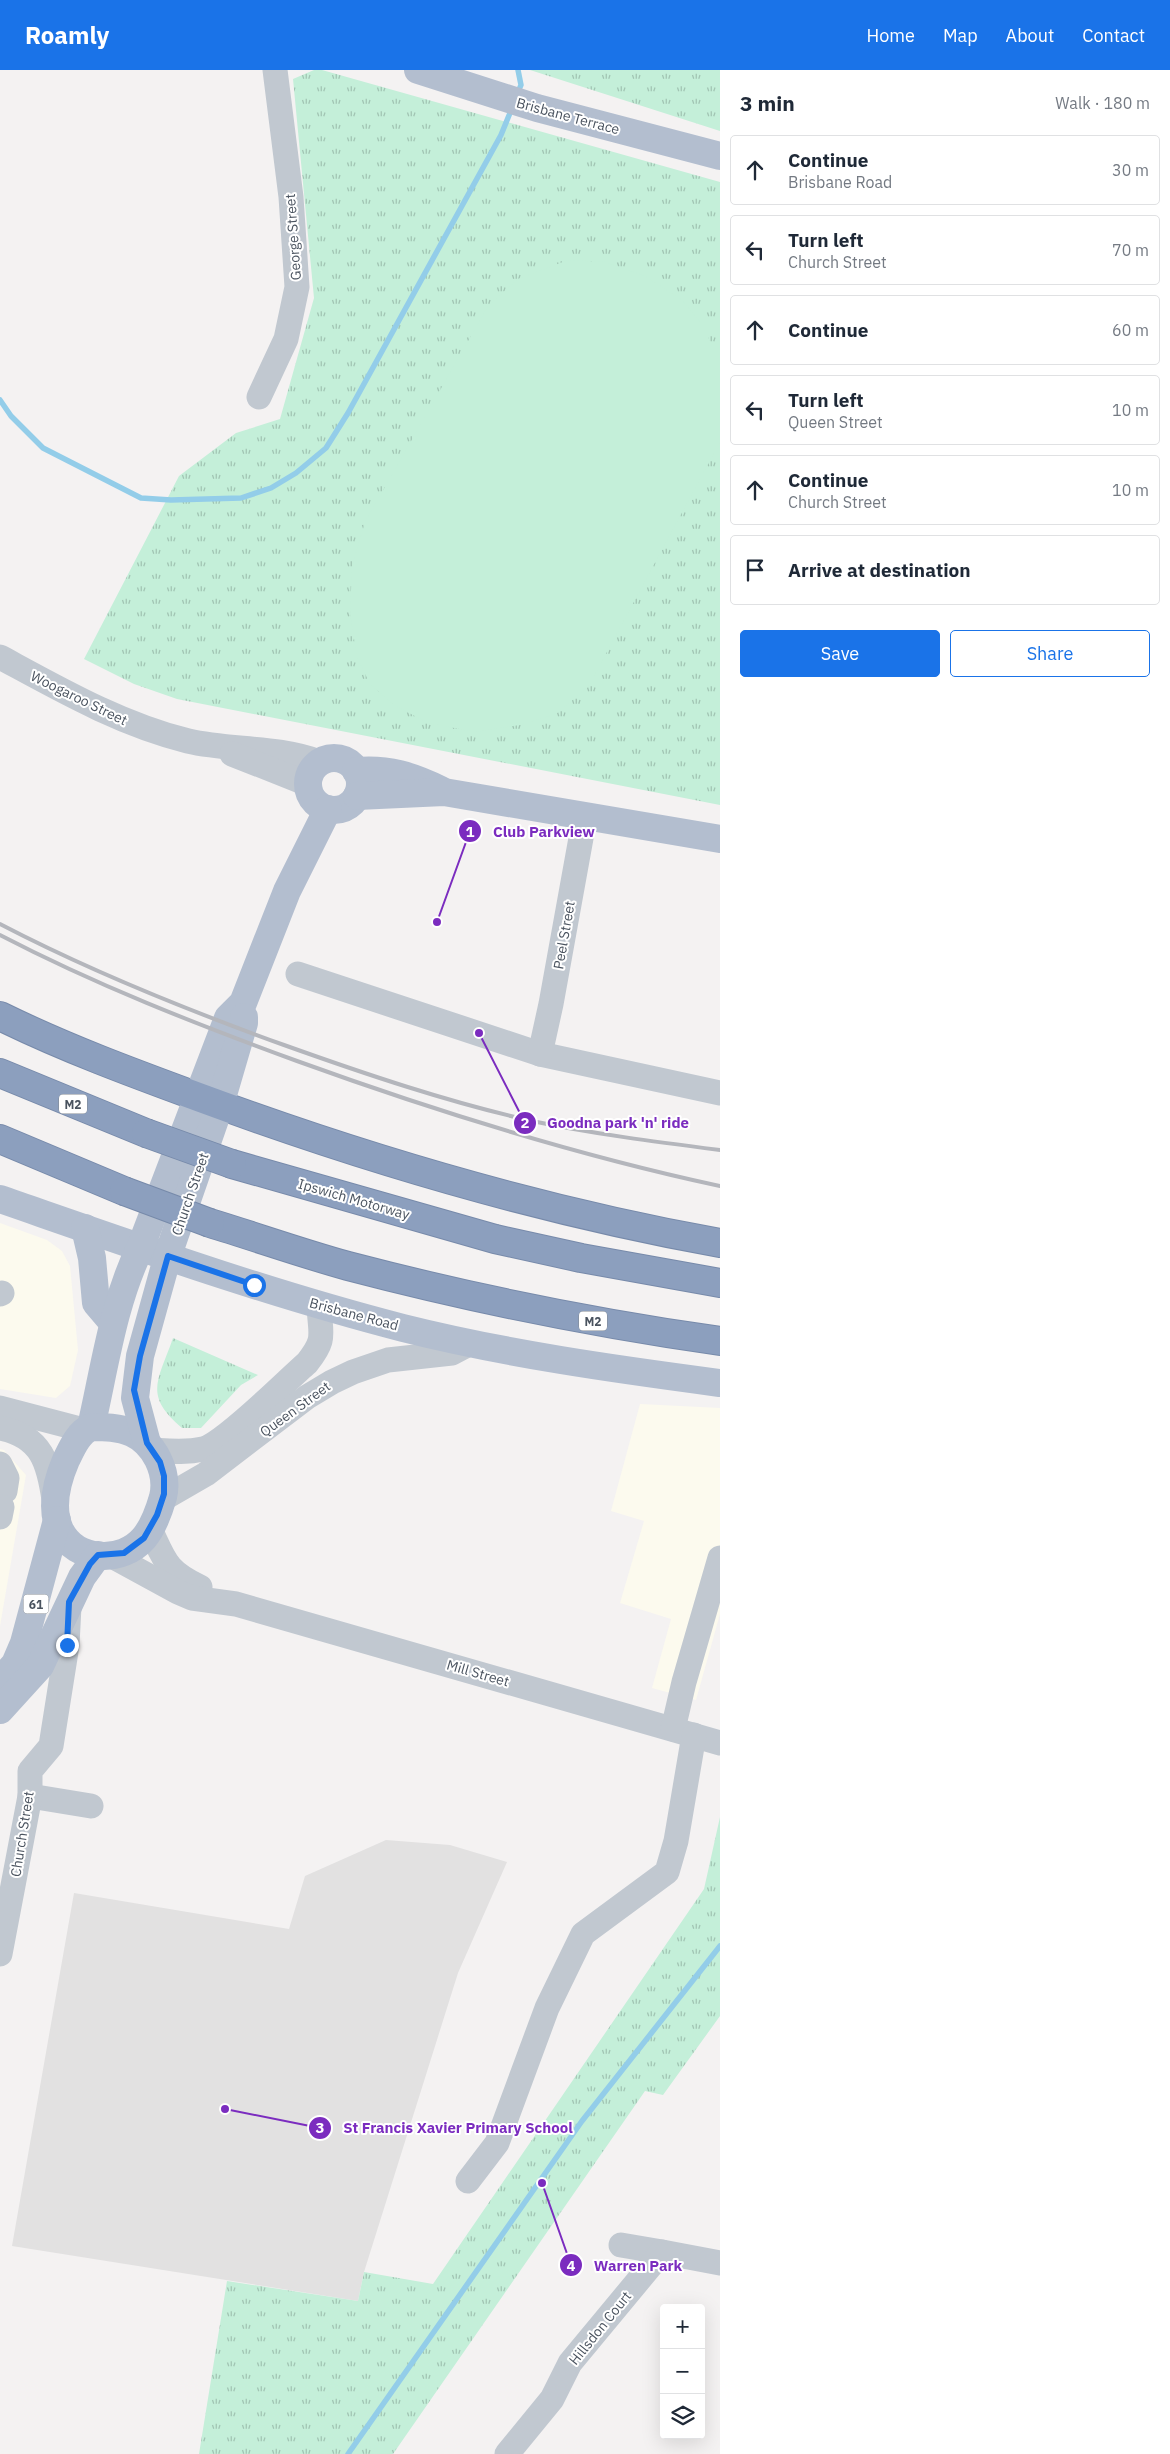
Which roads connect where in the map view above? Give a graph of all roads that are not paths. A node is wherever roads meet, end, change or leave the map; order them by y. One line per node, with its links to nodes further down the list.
1 (275, 70): 4 (street, George Street)
2 (418, 70): 3 (main road, Brisbane Terrace)
3 (720, 156)
4 (259, 397)
5 (0, 657): 6 (street, Woogaroo Street)
6 (314, 773): 7 (main road); 8 (main road)
7 (356, 783): 8 (main road); 9 (main road)
8 (328, 809): 16 (main road, Church Street)
9 (585, 816): 10 (main road); 13 (street, Peel Street)
10 (720, 839)
11 (298, 974): 13 (street)
12 (0, 1016): 16 (highway)
13 (540, 1054): 15 (street)
14 (0, 1073): 23 (highway, Ipswich Motorway / M2, bridge)
15 (720, 1093)
16 (209, 1100): 20 (highway); 21 (main road, Church Street); 22 (main road, Church Street)
17 (0, 1139): 26 (highway, M2, bridge)
18 (0, 1199): 19 (main road, Brisbane Road)
19 (85, 1228): 21 (main road, Brisbane Road); 25 (main road)
20 (720, 1243)
21 (141, 1246): 22 (main road, Brisbane Road); 25 (main road, Church Street)
22 (168, 1256): 24 (main road, Brisbane Road); 32 (main road, Church Street)
23 (720, 1283)
24 (319, 1306): 27 (main road, Brisbane Road); 32 (street, Queen Street)
25 (113, 1324): 31 (main road, Church Street)
26 (720, 1341)
27 (471, 1343): 28 (main road, Brisbane Road); 34 (street, Queen Street)
28 (720, 1383)
29 (0, 1408): 31 (street)
30 (0, 1428): 36 (street)
31 (87, 1429): 32 (main road); 36 (main road, 61)
32 (150, 1447): 34 (main road)
33 (0, 1464): 35 (street)
34 (162, 1500): 37 (main road)
35 (2, 1505)
36 (56, 1511): 38 (main road); 42 (main road, 61)
37 (150, 1529): 38 (main road); 41 (street, Mill Street)
38 (105, 1556): 40 (main road, 61); 41 (street, Mill Street)
39 (720, 1558): 44 (street)
40 (69, 1602): 43 (main road, 61); 46 (street, Church Street)
41 (236, 1604): 44 (street, Mill Street)
42 (0, 1681)
43 (0, 1710)
44 (684, 1732): 45 (street, Mill Street); 49 (street)
45 (720, 1743)
46 (30, 1796): 47 (street); 48 (street, Church Street)
47 (91, 1806)
48 (0, 1954)
49 (468, 2181)
50 (621, 2245): 51 (street)
51 (662, 2252): 52 (street); 53 (street, Hillsdon Court)
52 (720, 2263)
53 (507, 2454)

